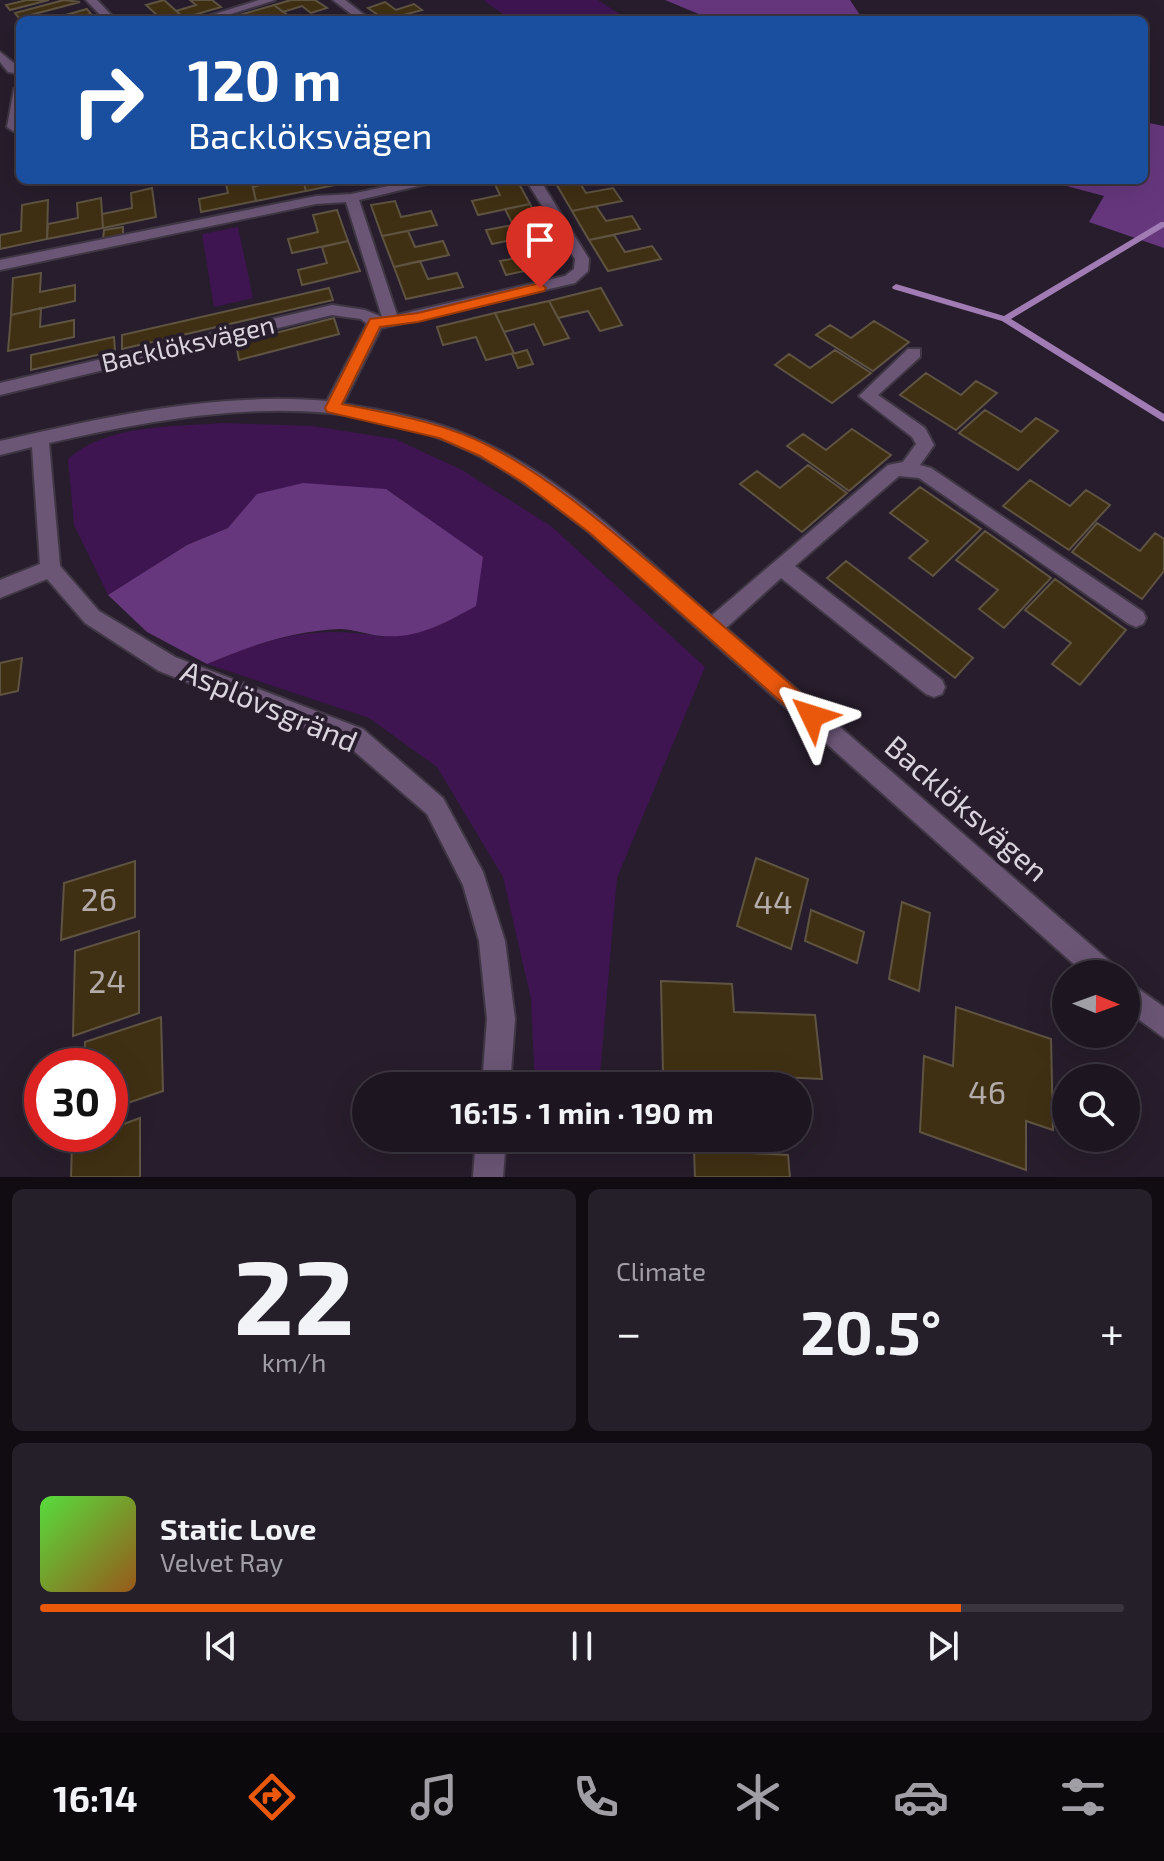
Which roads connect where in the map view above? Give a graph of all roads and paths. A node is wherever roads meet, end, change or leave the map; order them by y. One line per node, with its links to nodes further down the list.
1 (91, 0): 4 (street)
2 (270, 0): 5 (street)
3 (338, 0): 6 (street)
4 (107, 16)
5 (215, 16)
6 (360, 16)
7 (0, 55): 8 (street)
8 (16, 70)
9 (16, 106): 10 (street)
10 (11, 128)
11 (417, 184): 13 (street)
12 (535, 184): 15 (street)
13 (351, 198): 14 (street); 15 (street)
14 (0, 265)
15 (383, 322): 17 (street, Backlöksvägen); 18 (street)
16 (914, 353): 21 (street)
17 (0, 389)
18 (332, 408): 19 (street, Backlöksvägen); 26 (street, Backlöksvägen)
19 (40, 439): 20 (street, Backlöksvägen); 23 (street)
20 (0, 448)
21 (908, 468): 22 (street); 25 (street)
22 (781, 566): 26 (street); 27 (street)
23 (50, 569): 24 (street); 31 (street, Asplövsgränd)
24 (0, 589)
25 (1136, 618)
26 (712, 628): 28 (street, Backlöksvägen)
27 (934, 687)
28 (1089, 960)
29 (1140, 1004): 30 (street)
30 (1164, 1024)
31 (497, 1072)
32 (490, 1152): 33 (street)
33 (488, 1177)

